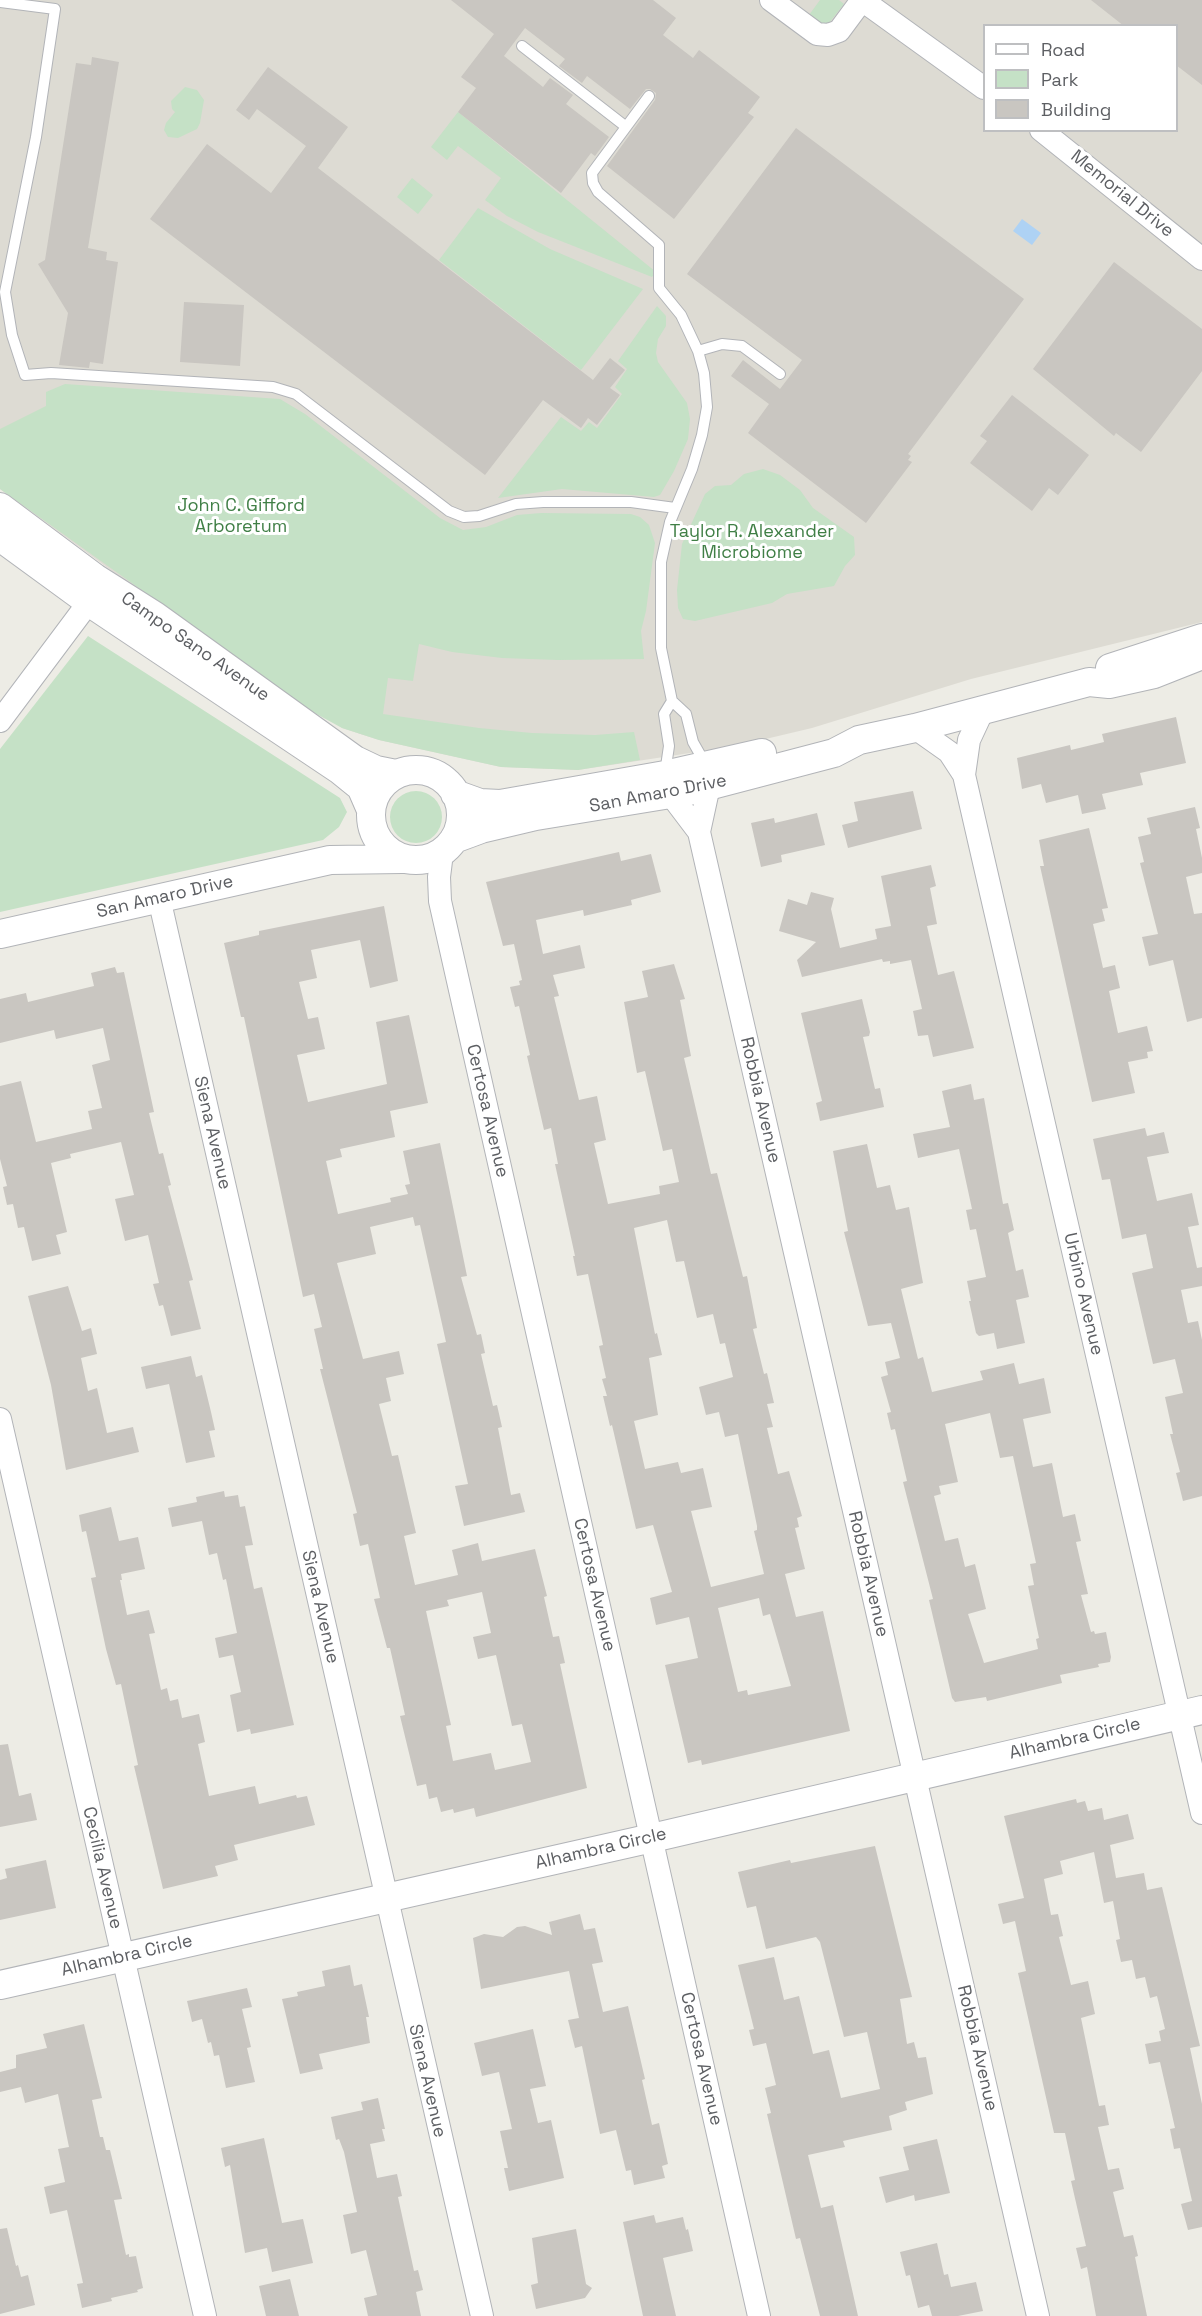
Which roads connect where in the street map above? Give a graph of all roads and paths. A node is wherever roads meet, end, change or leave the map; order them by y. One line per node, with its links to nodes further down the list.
1 (771, 0): 2 (street)
2 (862, 0): 5 (street)
3 (0, 2): 13 (lane)
4 (522, 46): 7 (lane)
5 (983, 87)
6 (649, 96): 7 (lane)
7 (625, 126): 10 (lane)
8 (1044, 132): 9 (street, Memorial Drive)
9 (1201, 257)
10 (698, 351): 11 (lane); 13 (lane)
11 (780, 374)
12 (0, 507): 14 (street, Campo Sano Avenue)
13 (675, 508): 19 (lane)
14 (10, 543): 15 (street, Campo Sano Avenue); 23 (street, Campo Sano Avenue)
15 (89, 602): 21 (street); 27 (street, Campo Sano Avenue)
16 (1202, 638): 18 (street, San Amaro Drive)
17 (1197, 663): 18 (street, San Amaro Drive)
18 (1089, 682): 20 (street, San Amaro Drive)
19 (672, 702): 25 (lane); 25 (lane)
20 (983, 710): 22 (street, San Amaro Drive); 24 (street, Urbino Avenue)
21 (0, 721)
22 (915, 728): 24 (street, Urbino Avenue); 25 (street, San Amaro Drive)
23 (396, 774): 26 (street); 27 (street)
24 (964, 775): 35 (street, Urbino Avenue)
25 (687, 778): 26 (street, San Amaro Drive); 28 (street, Robbia Avenue); 28 (street, Robbia Avenue); 29 (street, San Amaro Drive)
26 (455, 794): 29 (street)
27 (371, 818): 30 (street); 31 (street, San Amaro Drive)
28 (699, 832): 36 (street, Robbia Avenue)
29 (448, 846): 30 (street); 38 (street, Certosa Avenue)
30 (402, 859): 31 (street, San Amaro Drive)
31 (330, 860): 32 (street, San Amaro Drive)
32 (159, 898): 33 (street, San Amaro Drive); 39 (street, Siena Avenue)
33 (0, 934)
34 (0, 1419): 40 (street, Cecilia Avenue)
35 (1191, 1712): 36 (street, Alhambra Circle); 37 (street, Urbino Avenue)
36 (915, 1777): 38 (street, Alhambra Circle); 45 (street, Robbia Avenue)
37 (1202, 1813)
38 (652, 1838): 39 (street, Alhambra Circle); 44 (street, Certosa Avenue)
39 (386, 1898): 40 (street, Alhambra Circle); 43 (street, Siena Avenue)
40 (123, 1957): 41 (street, Alhambra Circle); 42 (street, Cecilia Avenue)
41 (0, 1985)
42 (205, 2316)
43 (482, 2316)
44 (759, 2316)
45 (1038, 2316)

